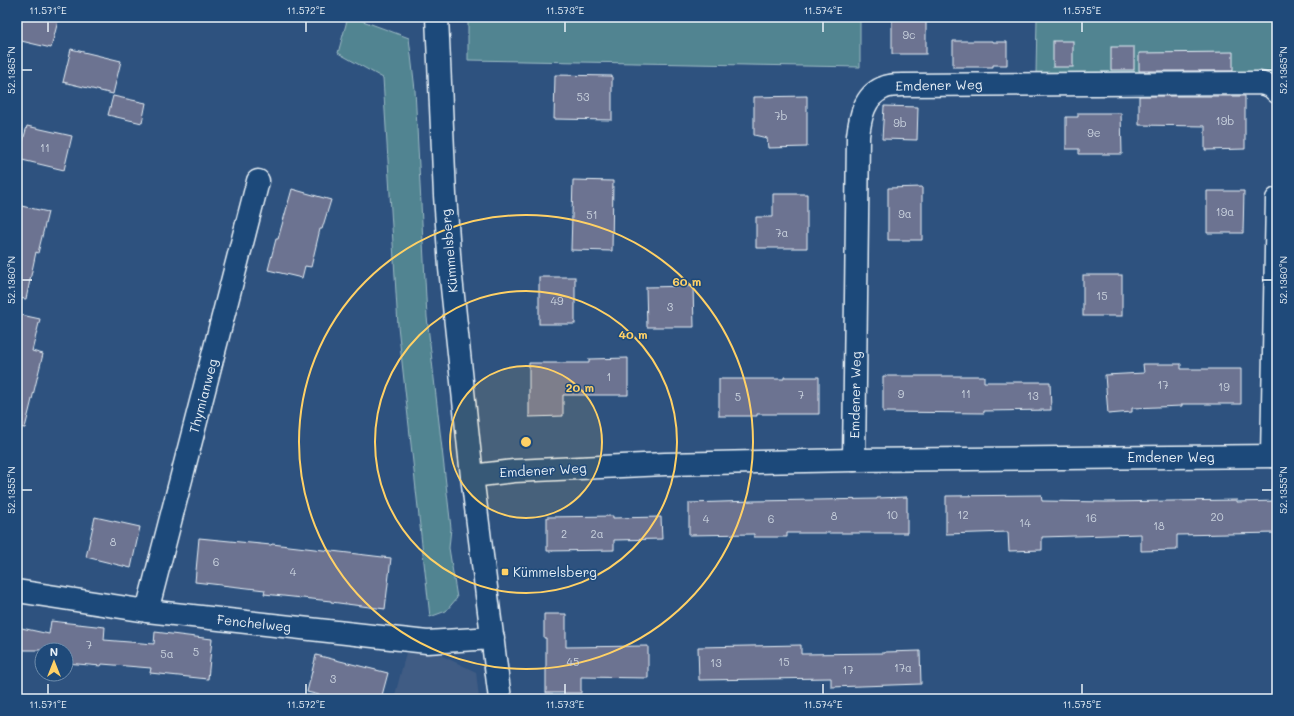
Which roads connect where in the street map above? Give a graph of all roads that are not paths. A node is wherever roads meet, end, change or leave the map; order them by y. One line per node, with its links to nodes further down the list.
1 (437, 17): 7 (street, Kümmelsberg)
2 (1277, 92): 6 (street, Emdener Weg)
3 (258, 181): 9 (street, Thymianweg)
4 (1277, 199): 5 (street, Emdener Weg)
5 (1274, 456): 6 (street, Emdener Weg)
6 (854, 460): 7 (street, Emdener Weg)
7 (472, 476): 10 (street, Kümmelsberg)
8 (17, 591): 9 (street, Fenchelweg)
9 (147, 611): 10 (street, Fenchelweg)
10 (493, 638): 11 (street, Kümmelsberg)
11 (500, 699)

